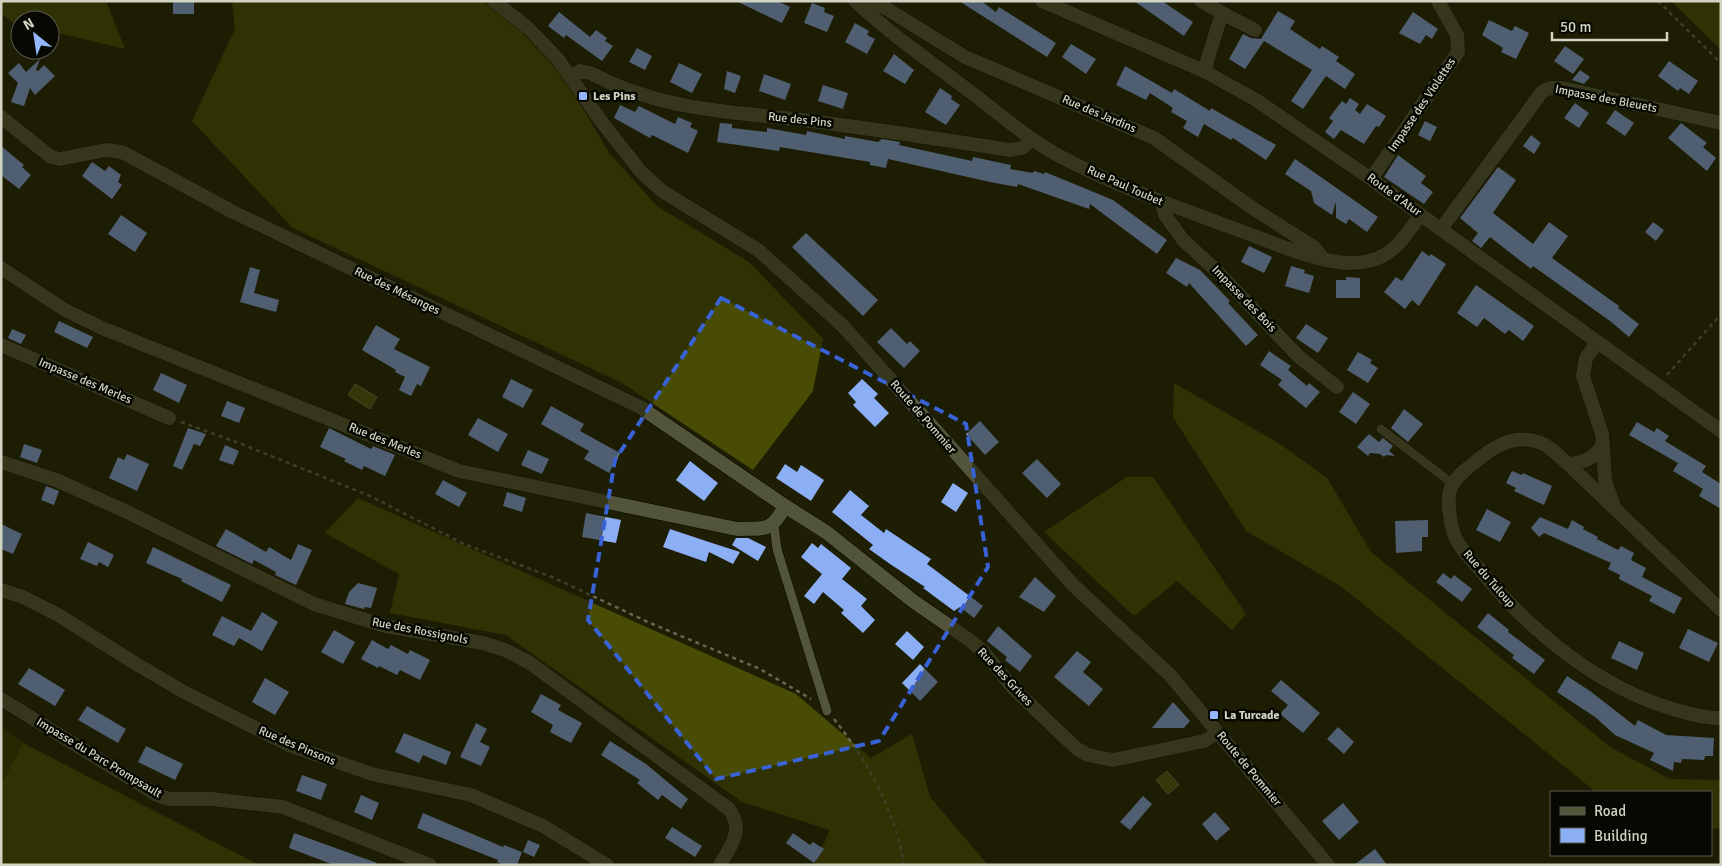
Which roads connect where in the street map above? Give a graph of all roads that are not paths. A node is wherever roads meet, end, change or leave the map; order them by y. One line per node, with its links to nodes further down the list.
1 (494, 1): 9 (street, Route de Pommier)
2 (1042, 1): 8 (street, Route d'Atur)
3 (1201, 1): 6 (street)
4 (1438, 1): 13 (street, Impasse des Violettes)
5 (856, 2): 12 (street, Rue Paul Toubet); 17 (street, Rue des Jardins)
6 (1222, 13): 7 (street); 8 (street)
7 (1255, 30)
8 (1204, 71): 13 (street, Route d'Atur)
9 (571, 76): 12 (street, Rue des Pins); 37 (street, Route de Pommier)
10 (1, 117): 29 (street, Rue des Mésanges)
11 (1721, 123): 16 (street, Impasse des Bleuets)
12 (1032, 139): 14 (street, Rue Paul Toubet)
13 (1371, 179): 15 (street, Route d'Atur)
14 (1162, 203): 17 (street, Rue Paul Toubet); 21 (street, Impasse des Bois)
15 (1420, 215): 16 (street, Route d'Atur); 17 (street, Rue Paul Toubet)
16 (1441, 229): 19 (street, Route d'Atur)
17 (1323, 258)
18 (1, 268): 31 (street, Rue des Merles)
19 (1598, 342): 24 (street, Route d'Atur); 25 (street)
20 (1, 345): 22 (street, Impasse des Merles)
21 (1337, 387)
22 (169, 418)
23 (1381, 429): 28 (lane)
24 (1721, 431)
25 (1603, 444): 27 (street); 30 (street)
26 (1, 462): 40 (street, Rue des Rossignols)
27 (1568, 464): 28 (street); 30 (street)
28 (1453, 484): 36 (street, Rue du Tuloup)
29 (785, 506): 31 (street); 37 (street, Rue des Grives)
30 (1615, 508): 33 (street)
31 (774, 525): 35 (lane)
32 (1, 590): 39 (street, Rue des Pinsons)
33 (1721, 610)
34 (1, 699): 38 (street, Impasse du Parc Prompsault)
35 (827, 711)
36 (1721, 718)
37 (1218, 733): 41 (street, Route de Pommier)
38 (430, 865)
39 (607, 865)
40 (720, 865)
41 (1328, 865)

